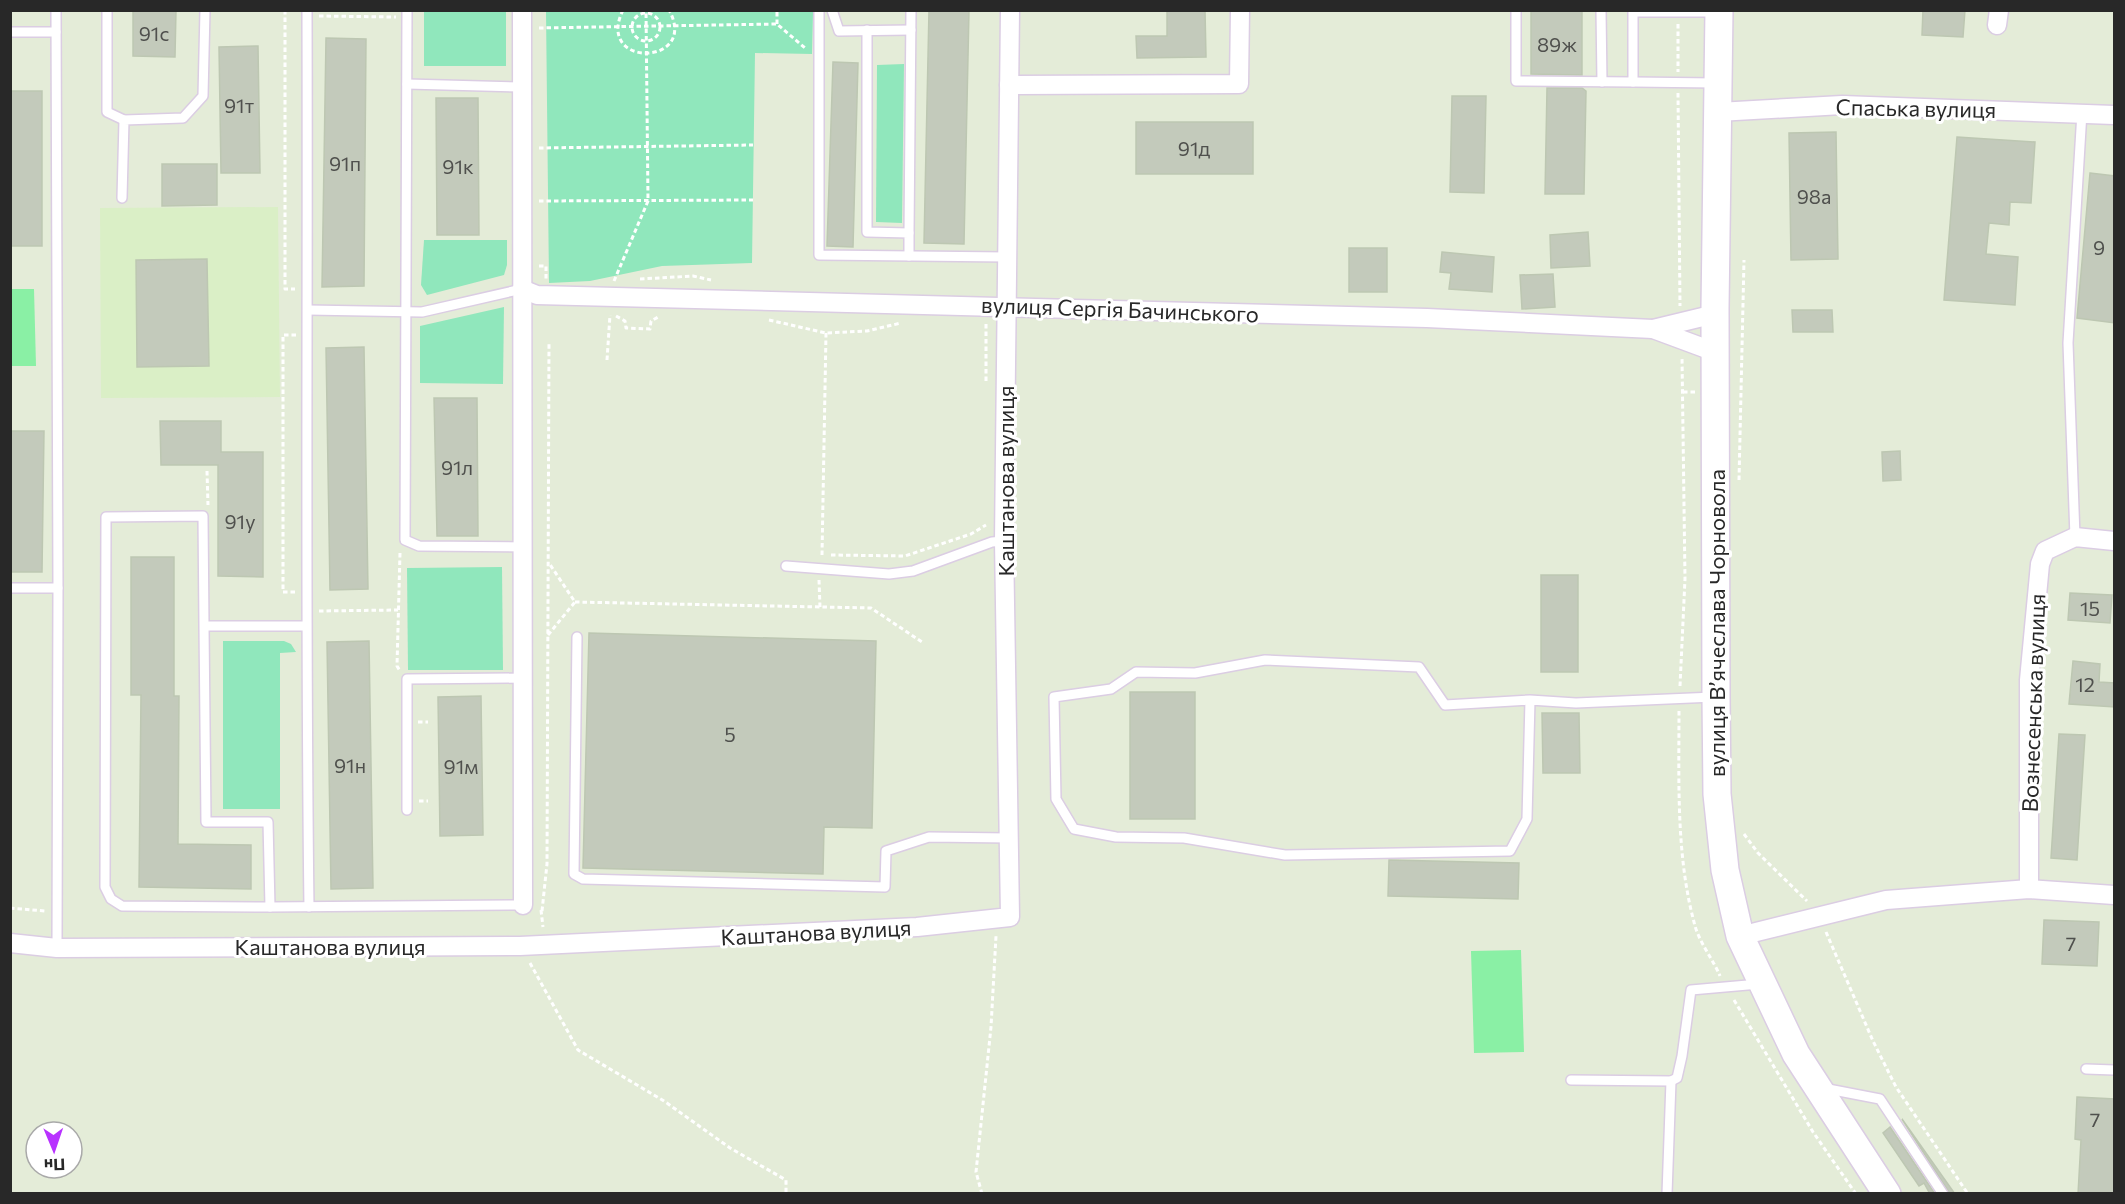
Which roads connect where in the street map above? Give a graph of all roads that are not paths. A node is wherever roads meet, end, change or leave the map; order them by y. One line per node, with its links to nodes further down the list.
1 (56, 10): 20 (lane)
2 (108, 10): 30 (lane)
3 (205, 10): 30 (lane)
4 (819, 10): 33 (lane)
5 (832, 10): 17 (lane)
6 (911, 10): 18 (lane)
7 (1010, 10): 25 (street, Каштанова вулиця)
8 (1240, 10): 25 (street)
9 (1516, 10): 21 (lane)
10 (1601, 10): 21 (lane)
11 (1633, 11): 13 (lane); 22 (lane)
12 (1719, 11): 13 (lane); 23 (main road, вулиця Вʼячеслава Чорновола)
13 (1678, 12)
14 (307, 13): 37 (lane)
15 (407, 14): 24 (lane)
16 (522, 19): 26 (street)
17 (867, 30): 18 (lane); 32 (lane)
18 (911, 30): 32 (lane)
19 (10, 32): 20 (lane)
20 (56, 32): 48 (lane)
21 (1602, 82): 22 (lane)
22 (1633, 82): 23 (lane)
23 (1718, 83): 27 (main road, вулиця Вʼячеслава Чорновола)
24 (407, 84): 26 (lane); 38 (lane)
25 (1009, 84): 34 (street, Каштанова вулиця)
26 (522, 87): 35 (street)
27 (1718, 112): 28 (street, Спаська вулиця); 39 (main road, вулиця Вʼячеслава Чорновола)
28 (2082, 112): 29 (street, Спаська вулиця); 42 (lane)
29 (2115, 115)
30 (124, 120): 31 (lane)
31 (122, 198)
32 (909, 233): 33 (lane)
33 (909, 255): 34 (lane)
34 (1007, 257): 36 (street, Каштанова вулиця)
35 (522, 289): 36 (street, вулиця Сергія Бачинського); 38 (lane); 45 (street)
36 (1006, 305): 40 (street, вулиця Сергія Бачинського); 43 (street, Каштанова вулиця)
37 (308, 310): 38 (lane); 50 (lane)
38 (404, 311): 45 (lane)
39 (1715, 314): 40 (street); 41 (main road, вулиця Вʼячеслава Чорновола)
40 (1653, 328): 41 (street, вулиця Сергія Бачинського)
41 (1715, 352): 53 (main road, вулиця Вʼячеслава Чорновола)
42 (2075, 537): 44 (street); 57 (street, Вознесенська вулиця)
43 (1004, 542): 46 (lane); 56 (street, Каштанова вулиця)
44 (2115, 542)
45 (524, 547): 52 (street)
46 (786, 566)
47 (10, 588): 48 (lane)
48 (58, 588): 64 (lane)
49 (204, 626): 50 (lane); 60 (lane); 60 (lane)
50 (305, 626): 61 (lane)
51 (577, 637): 56 (lane)
52 (524, 678): 55 (lane); 59 (street)
53 (1716, 696): 54 (lane); 62 (main road, вулиця Вʼячеслава Чорновола)
54 (1530, 700): 54 (lane)
55 (407, 810)
56 (1009, 838): 64 (street, Каштанова вулиця)
57 (2029, 889): 58 (street); 62 (street)
58 (2115, 896)
59 (523, 905): 61 (lane)
60 (270, 907): 61 (lane)
61 (309, 907)
62 (1740, 936): 65 (main road, вулиця Вʼячеслава Чорновола)
63 (10, 943): 64 (street, Каштанова вулиця)
64 (57, 948)
65 (1761, 983): 69 (lane); 70 (main road, вулиця Вʼячеслава Чорновола)
66 (2086, 1069): 67 (lane)
67 (2115, 1070)
68 (1571, 1080): 69 (lane)
69 (1671, 1081): 71 (lane)
70 (1814, 1086): 72 (main road, вулиця Вʼячеслава Чорновола); 73 (lane)
71 (1667, 1194)
72 (1887, 1194)
73 (1943, 1194)

